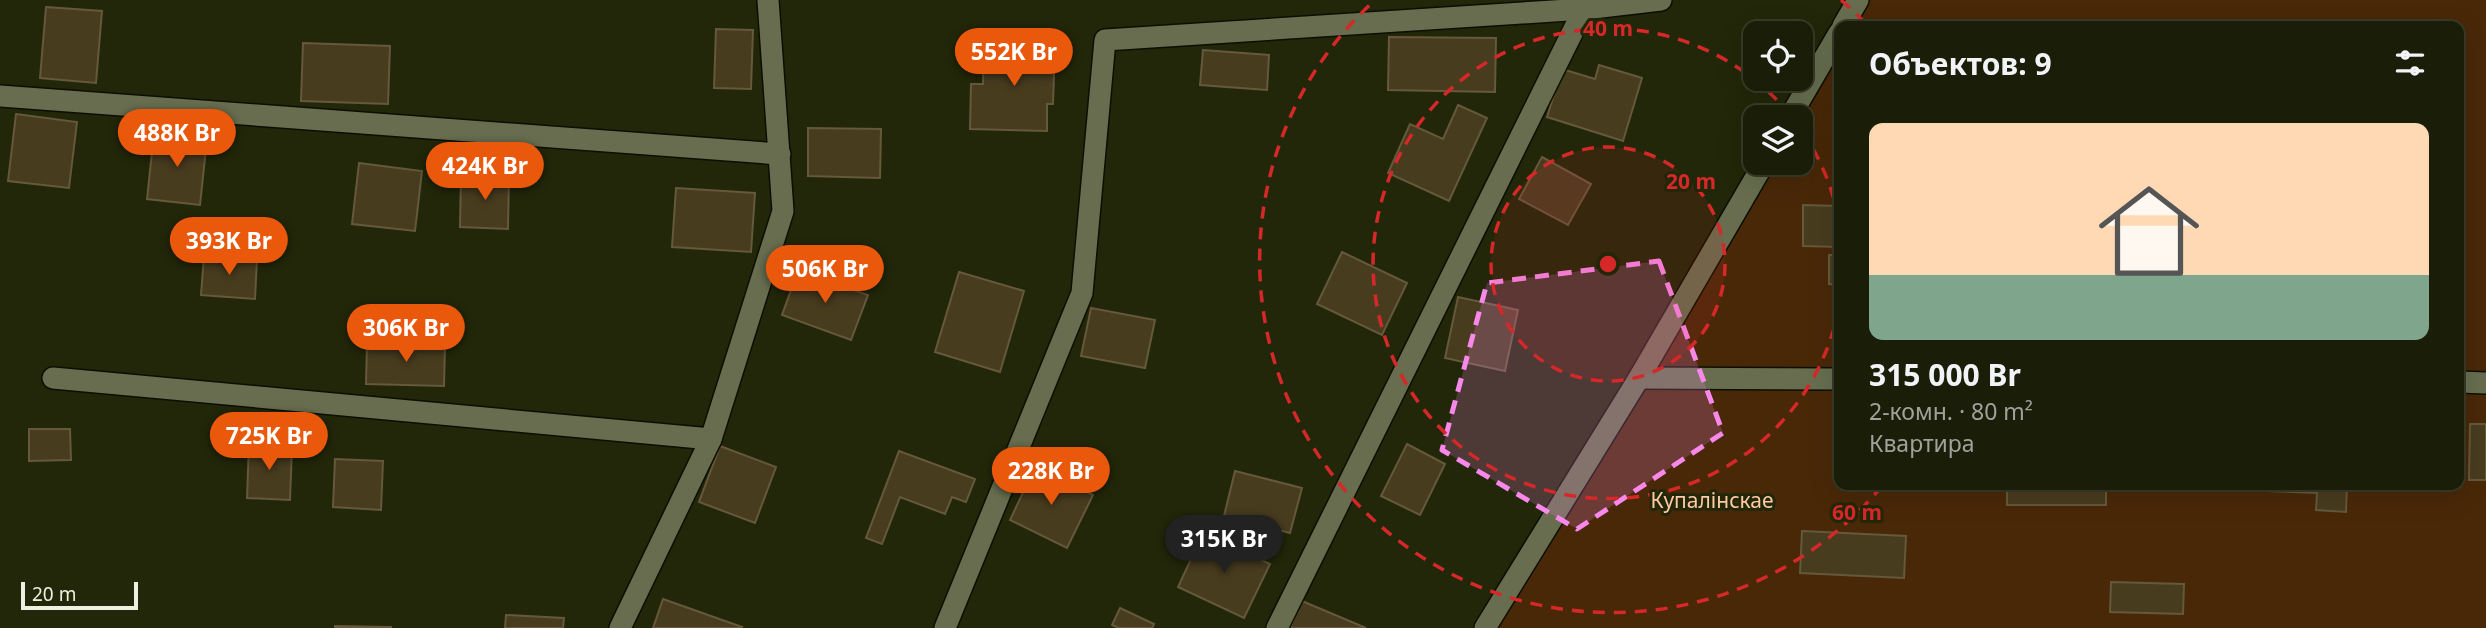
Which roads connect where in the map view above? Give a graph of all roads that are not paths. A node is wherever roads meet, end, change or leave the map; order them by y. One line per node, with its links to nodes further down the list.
1 (768, 0): 9 (street)
2 (1661, 0): 4 (street)
3 (1858, 0): 5 (street)
4 (1584, 9): 18 (street); 19 (street)
5 (1846, 21)
6 (1834, 42): 8 (street)
7 (0, 96): 9 (street)
8 (1797, 105)
9 (780, 154): 16 (street)
10 (1757, 175): 12 (street)
11 (53, 378): 16 (street)
12 (1639, 378): 13 (street); 20 (street)
13 (1834, 379)
14 (2464, 383): 15 (street)
15 (2486, 383)
16 (711, 439): 17 (street)
17 (620, 628)
18 (945, 628)
19 (1277, 628)
20 (1485, 628)

